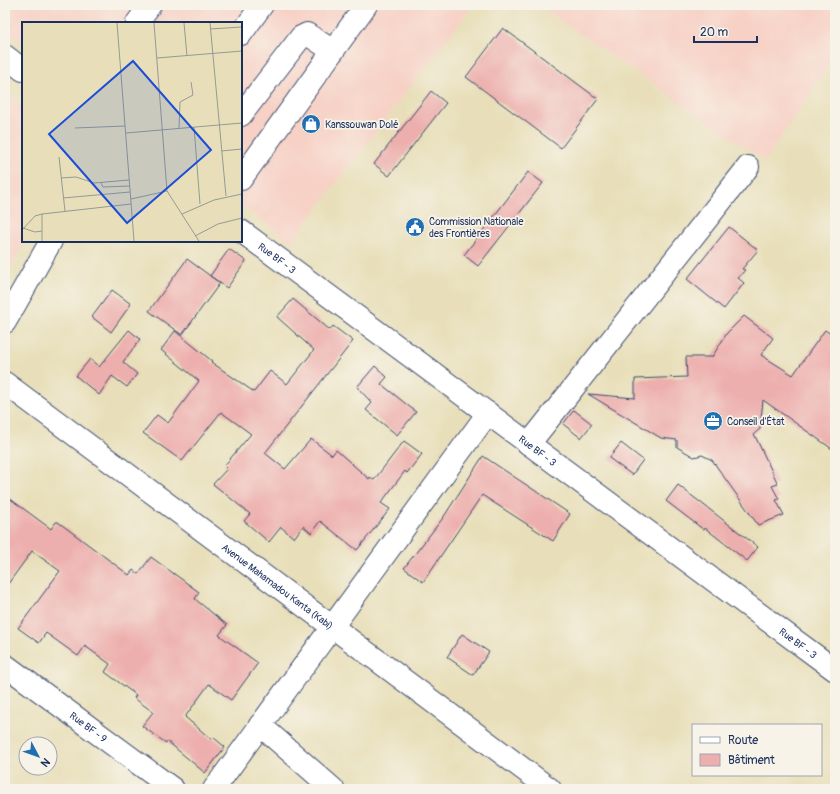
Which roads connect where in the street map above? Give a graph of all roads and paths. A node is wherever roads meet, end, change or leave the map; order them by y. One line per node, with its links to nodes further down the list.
1 (150, 5): 4 (street)
2 (262, 5): 5 (street)
3 (366, 5): 6 (street)
4 (138, 22)
5 (242, 33)
6 (332, 51): 9 (street); 11 (street)
7 (5, 56): 8 (street)
8 (22, 69)
9 (242, 114)
10 (748, 167): 17 (street)
11 (242, 178)
12 (242, 232): 16 (street, Rue BF - 3)
13 (50, 242): 14 (street)
14 (5, 322)
15 (5, 383): 18 (street, Avenue Mahamadou Kanta (Kabi))
16 (488, 413): 17 (street, Rue BF - 3); 18 (street)
17 (529, 444): 20 (street, Rue BF - 3)
18 (332, 627): 21 (street); 25 (street, Avenue Mahamadou Kanta (Kabi))
19 (5, 665): 22 (street, Rue BF - 9)
20 (835, 670)
21 (260, 725): 23 (street); 24 (street)
22 (173, 789)
23 (214, 789)
24 (333, 789)
25 (550, 789)

